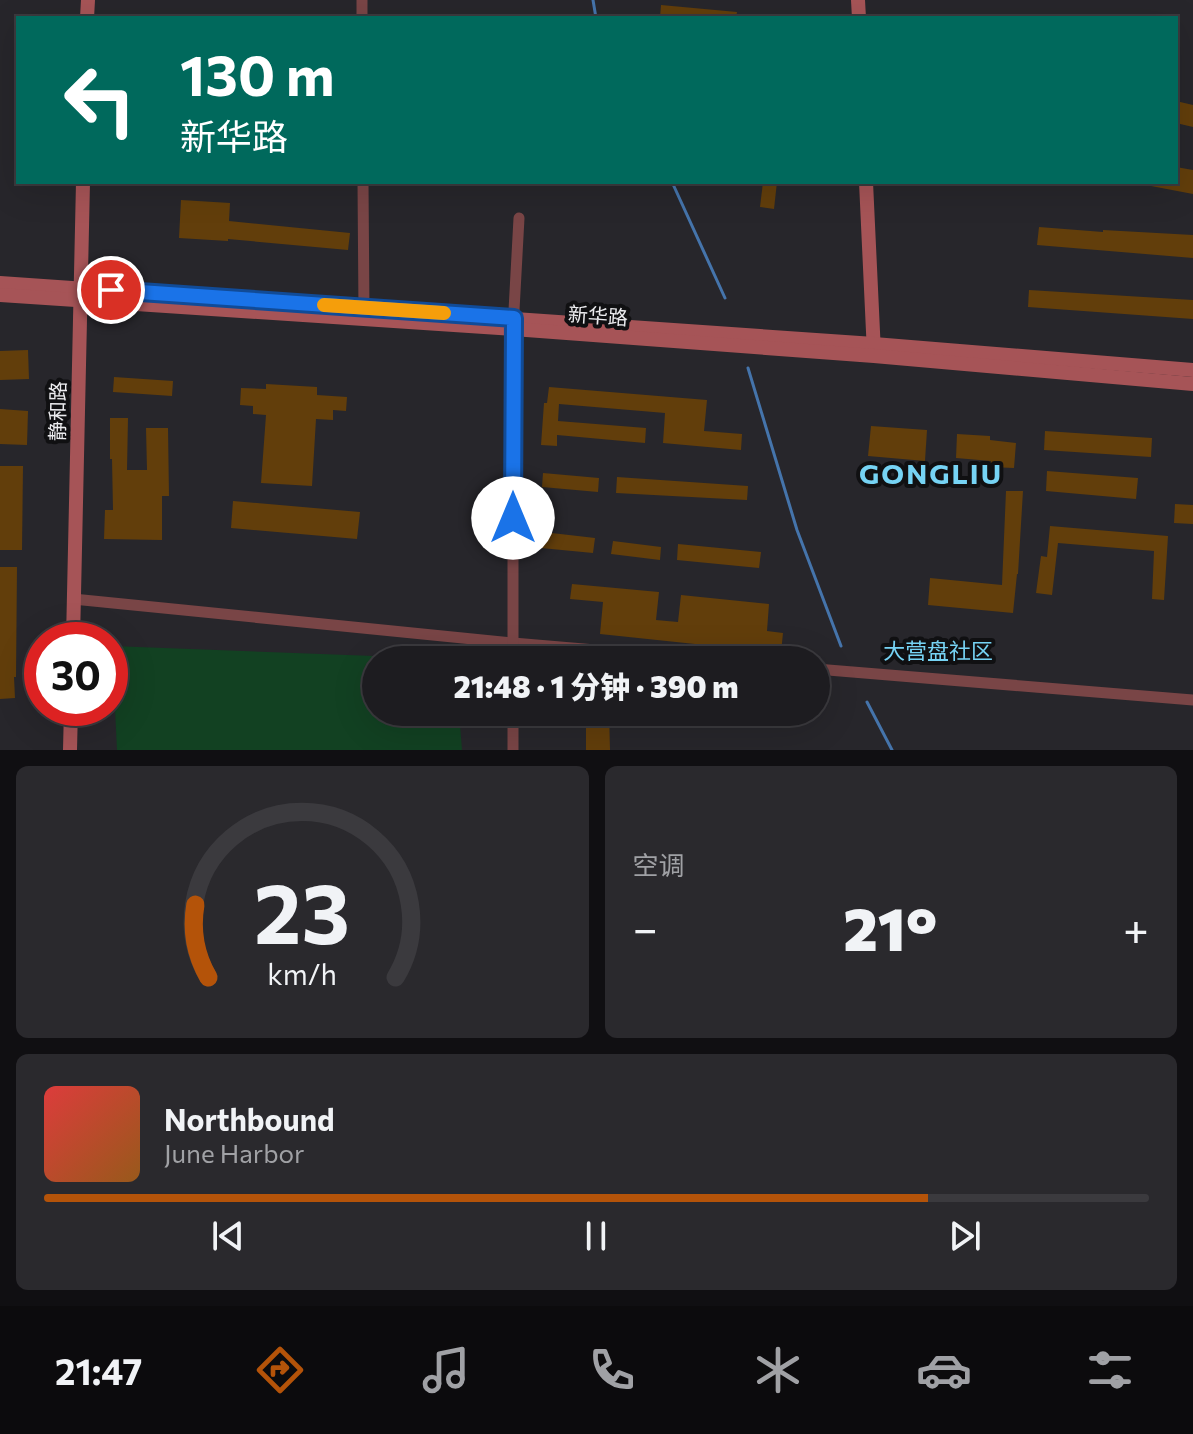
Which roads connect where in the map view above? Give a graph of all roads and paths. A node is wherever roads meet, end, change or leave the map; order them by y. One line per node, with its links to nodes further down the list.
1 (83, 184): 7 (main road, 静和路)
2 (363, 184): 8 (street)
3 (866, 184): 10 (main road)
4 (519, 218): 9 (street)
5 (0, 283): 7 (main road, 新华路)
6 (0, 295): 7 (main road, 新华路)
7 (80, 295): 8 (main road, 新华路); 13 (main road, 静和路)
8 (364, 312): 9 (main road, 新华路)
9 (514, 323): 10 (main road, 新华路); 15 (street)
10 (874, 350): 11 (main road, 新华路); 12 (main road, 新华路)
11 (1193, 370)
12 (1193, 384)
13 (73, 599): 14 (main road, 静和路); 15 (street)
14 (73, 622)
15 (513, 643): 16 (street)
16 (548, 646)
17 (830, 670): 18 (street)
18 (1193, 700)
19 (71, 726): 21 (main road)
20 (513, 726): 22 (street)
21 (70, 750)
22 (513, 750)

